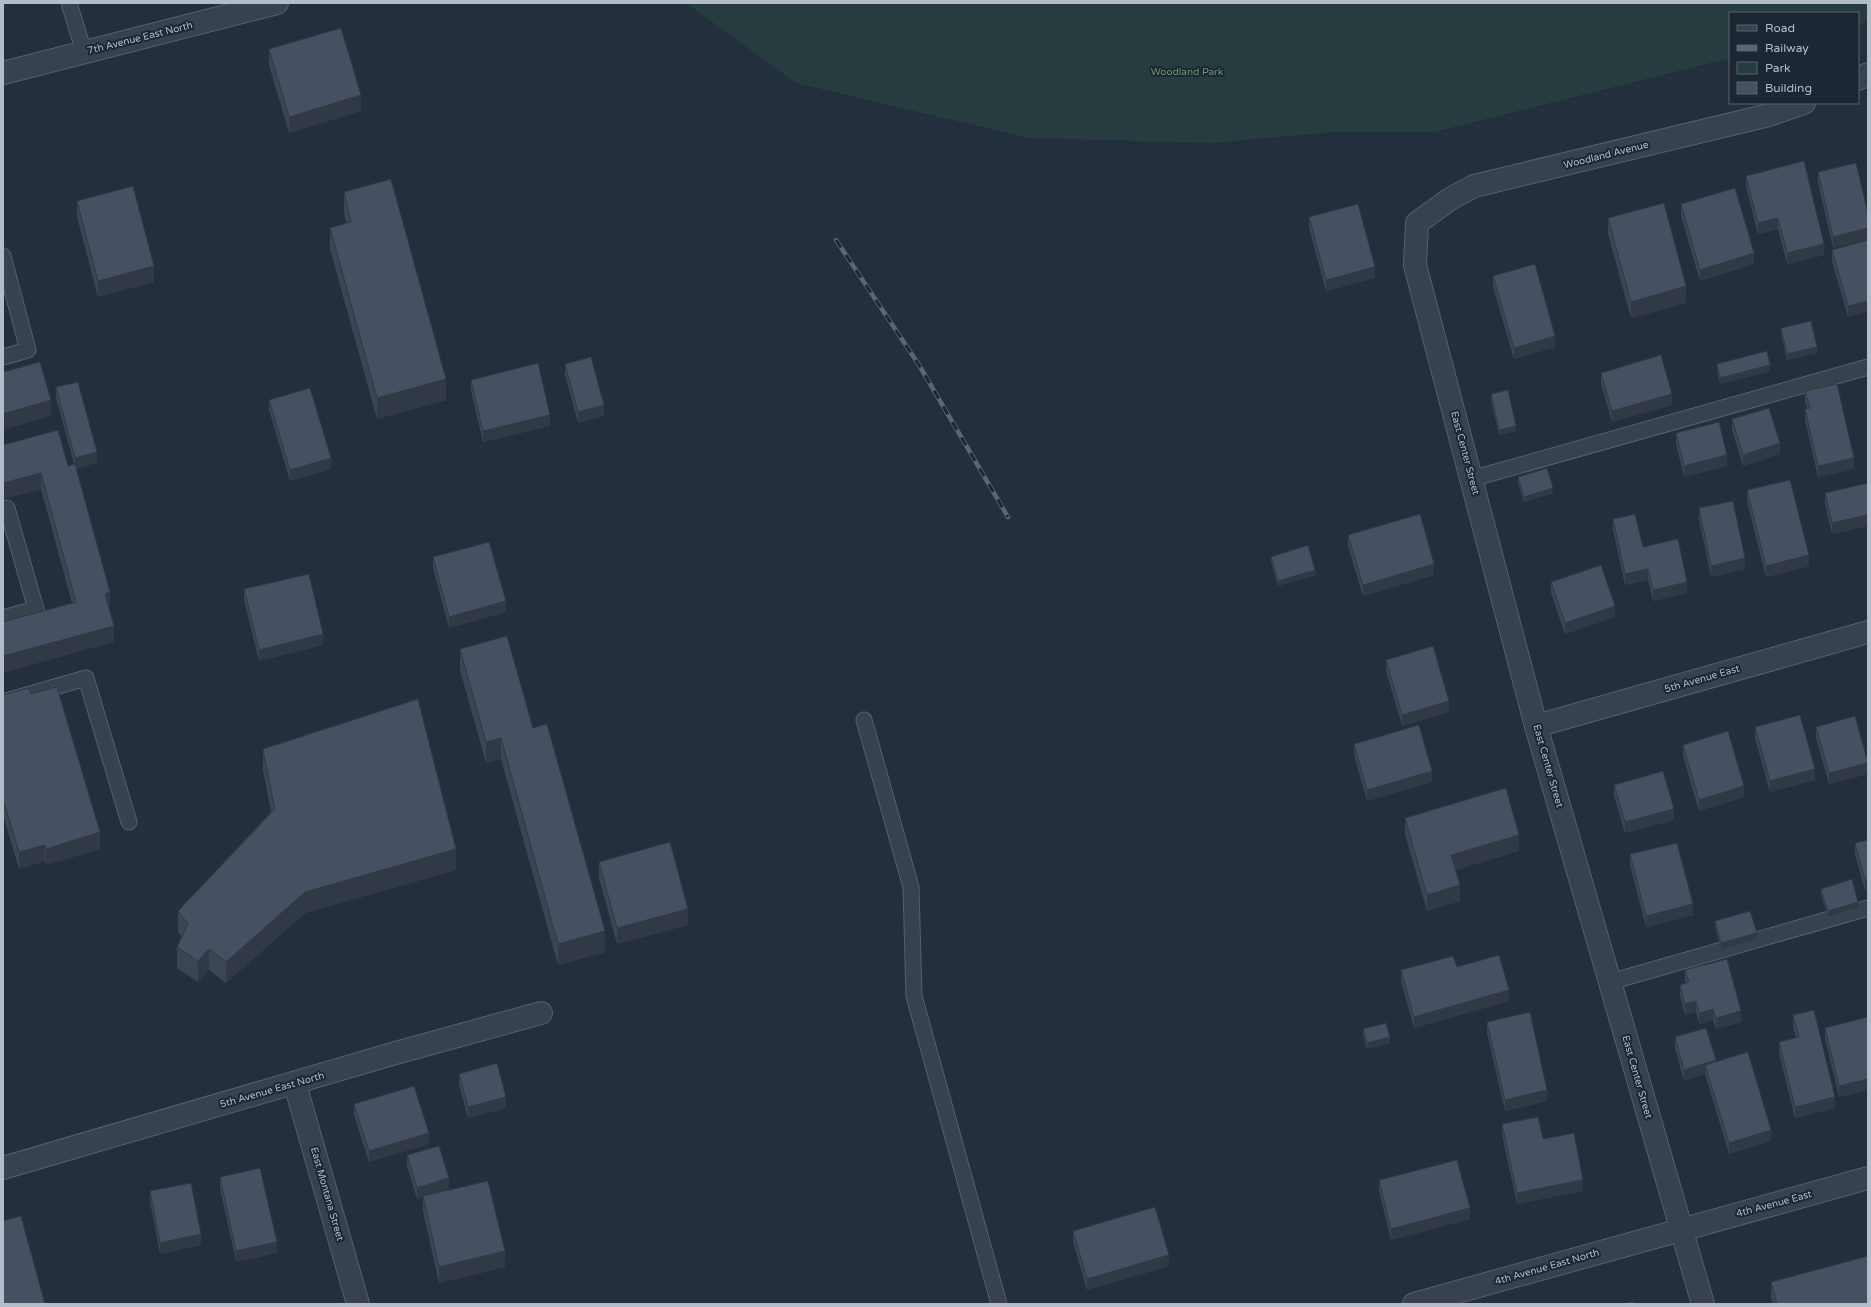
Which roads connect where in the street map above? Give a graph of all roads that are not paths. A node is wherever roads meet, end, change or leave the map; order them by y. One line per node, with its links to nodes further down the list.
1 (69, 3): 3 (lane)
2 (277, 3): 3 (street, 7th Avenue East North)
3 (84, 52): 4 (street, 7th Avenue East North)
4 (3, 73)
5 (1868, 74): 6 (street)
6 (1859, 78)
7 (1801, 104): 8 (street, Woodland Avenue)
8 (1418, 223): 12 (street, East Center Street)
9 (3, 256): 10 (lane)
10 (3, 357)
11 (1868, 367): 12 (lane)
12 (1471, 479): 18 (street, East Center Street)
13 (3, 509): 14 (lane)
14 (3, 618)
15 (1868, 632): 18 (street, 5th Avenue East)
16 (3, 702): 19 (lane)
17 (864, 720): 28 (lane)
18 (1536, 726): 21 (street, East Center Street)
19 (129, 822)
20 (1868, 908): 21 (lane)
21 (1610, 982): 26 (street, East Center Street)
22 (541, 1013): 23 (street, 5th Avenue East North)
23 (295, 1084): 24 (street, 5th Avenue East North); 27 (street, East Montana Street)
24 (3, 1168)
25 (1868, 1178): 26 (street, 4th Avenue East)
26 (1680, 1230): 29 (street, 4th Avenue East North); 30 (street, East Center Street)
27 (358, 1304)
28 (999, 1304)
29 (1414, 1304)
30 (1703, 1304)

